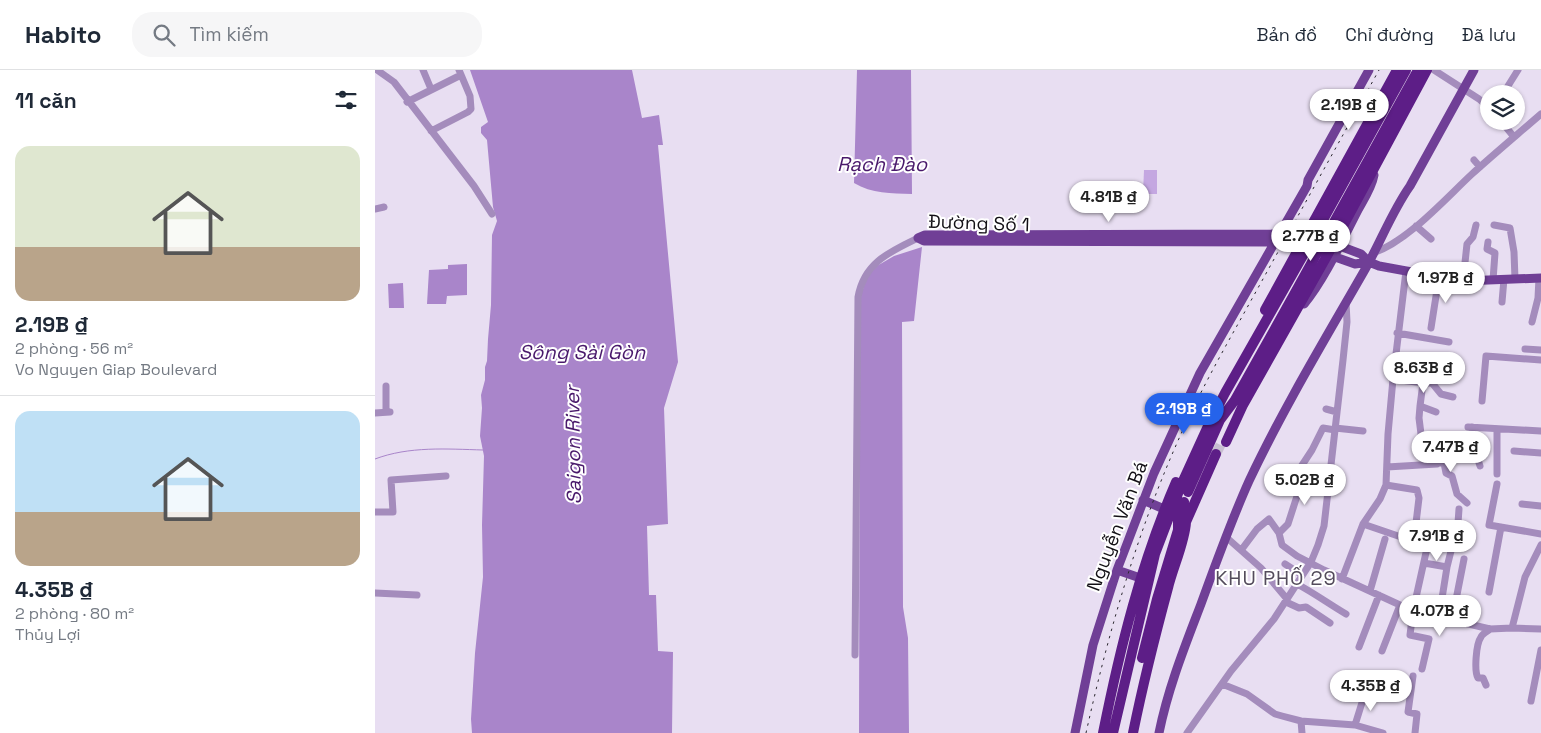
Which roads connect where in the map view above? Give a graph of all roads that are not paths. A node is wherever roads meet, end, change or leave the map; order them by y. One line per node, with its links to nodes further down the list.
1 (377, 70): 16 (street)
2 (423, 70): 13 (street)
3 (1369, 70): 34 (main road, Nguyễn Văn Bá)
4 (1397, 70): 32 (highway)
5 (1406, 70): 32 (highway)
6 (1417, 70): 27 (highway)
7 (1427, 70): 23 (highway)
8 (1434, 70): 14 (street)
9 (1474, 70): 14 (main road)
10 (1518, 70): 12 (street)
11 (460, 72): 13 (street); 19 (street)
12 (1509, 85)
13 (431, 89): 16 (street)
14 (1464, 89): 15 (street); 39 (main road)
15 (1480, 101)
16 (407, 102): 19 (street)
17 (1541, 114): 20 (street)
18 (1508, 130): 20 (street)
19 (431, 131): 28 (street)
20 (1514, 137): 22 (street)
21 (1474, 160): 22 (street)
22 (1480, 167): 31 (street)
23 (1374, 170): 24 (highway); 37 (main road)
24 (1356, 202): 27 (highway); 37 (highway)
25 (384, 207): 26 (street)
26 (375, 209)
27 (1341, 212): 37 (highway)
28 (492, 214)
29 (1476, 225): 47 (street)
30 (1494, 225): 46 (street)
31 (1416, 226): 35 (street); 39 (street)
32 (1309, 237): 34 (main road, Đường Số 1); 37 (main road, Đường Số 1); 38 (highway)
33 (918, 238): 34 (main road, Đường Số 1); 138 (street)
34 (1275, 238): 38 (main road, Đường Số 1); 88 (main road, Nguyễn Văn Bá)
35 (1431, 240)
36 (1488, 242): 48 (street)
37 (1333, 243): 40 (highway); 40 (main road); 41 (main road, Đường Số 1)
38 (1304, 247): 40 (main road, Đường Số 1); 92 (highway); 109 (highway)
39 (1373, 253): 41 (main road)
40 (1327, 254): 41 (main road, Đường Số 1); 63 (highway); 63 (highway)
41 (1369, 262): 42 (main road); 49 (main road)
42 (1406, 271): 43 (main road); 53 (street)
43 (1439, 277): 47 (main road); 52 (street)
44 (1540, 278): 46 (main road); 51 (street)
45 (1505, 279): 46 (main road); 48 (main road); 50 (street)
46 (1515, 279)
47 (1463, 280): 48 (main road)
48 (1493, 280)
49 (1346, 302): 66 (street); 102 (main road)
50 (1502, 302)
51 (1532, 322)
52 (1431, 328)
53 (1397, 333): 54 (street); 58 (street)
54 (1449, 342)
55 (1525, 349): 56 (street)
56 (1541, 350)
57 (1541, 360): 62 (street)
58 (1393, 379): 59 (street); 81 (street)
59 (1423, 383): 61 (street); 64 (street)
60 (386, 386): 68 (street)
61 (1453, 397)
62 (1482, 400)
63 (1239, 402): 73 (highway); 99 (highway)
64 (1420, 406): 67 (street); 78 (street)
65 (1327, 409): 66 (street)
66 (1337, 412): 70 (street)
67 (1437, 412)
68 (375, 413)
69 (1497, 428): 72 (street); 80 (street); 83 (street)
70 (1335, 429): 71 (street); 82 (street); 85 (street)
71 (1363, 430)
72 (1541, 431)
73 (1224, 441): 79 (main road)
74 (1513, 451): 75 (street)
75 (1541, 453)
76 (1216, 454): 79 (highway)
77 (1469, 459): 78 (street)
78 (1441, 463): 81 (street); 89 (street)
79 (1211, 465): 95 (highway)
80 (1480, 466)
81 (1387, 467): 87 (street)
82 (1329, 470): 100 (street); 111 (street)
83 (1497, 474)
84 (446, 476): 94 (street)
85 (1293, 479)
86 (1497, 484): 98 (street)
87 (1386, 485): 96 (street); 97 (street)
88 (1143, 500): 92 (main road); 115 (main road, Nguyễn Văn Bá)
89 (1467, 503)
90 (1522, 504): 91 (street)
91 (1541, 506)
92 (1164, 509): 105 (highway)
93 (1459, 509): 114 (street)
94 (375, 512)
95 (1187, 522): 99 (highway); 153 (highway)
96 (1363, 524): 103 (street); 118 (street)
97 (1416, 524)
98 (1501, 527): 101 (street); 121 (street)
99 (1177, 530): 152 (highway)
100 (1279, 533): 108 (street); 111 (street)
101 (1541, 534)
102 (1226, 537): 108 (street); 154 (main road)
103 (1405, 538)
104 (1385, 539): 120 (street)
105 (1153, 542): 109 (highway); 117 (highway)
106 (1541, 545): 132 (street)
107 (1427, 548): 112 (street)
108 (1242, 549): 125 (street)
109 (1155, 554): 117 (highway)
110 (1464, 559): 130 (street)
111 (1311, 562): 116 (street); 118 (street)
112 (1424, 563): 114 (street); 127 (street)
113 (1285, 564): 116 (street)
114 (1447, 568): 129 (street)
115 (1117, 570): 117 (main road); 148 (main road, Nguyễn Văn Bá)
116 (1302, 575): 119 (street)
117 (1145, 580): 145 (highway); 149 (highway)
118 (1342, 580): 120 (street)
119 (1297, 584): 125 (street); 128 (street)
120 (1370, 591): 124 (street)
121 (1489, 592)
122 (375, 593): 123 (street)
123 (417, 594)
124 (1379, 595): 126 (street); 135 (street)
125 (1287, 601): 131 (street); 141 (street)
126 (1400, 605): 127 (street); 137 (street)
127 (1413, 611): 129 (street); 139 (street)
128 (1346, 614)
129 (1439, 617): 130 (street)
130 (1453, 620): 133 (street)
131 (1330, 623)
132 (1512, 628): 133 (street); 134 (street)
133 (1490, 629): 142 (street)
134 (1541, 629)
135 (1359, 647)
136 (1541, 650): 144 (street)
137 (1382, 651)
138 (855, 655)
139 (1422, 670)
140 (1413, 676): 158 (street)
141 (1222, 684): 146 (street); 155 (street)
142 (1486, 685)
143 (1365, 693): 147 (street)
144 (1531, 701)
145 (1115, 722): 150 (highway); 151 (highway)
146 (1301, 722): 147 (street); 156 (street)
147 (1355, 726): 157 (street)
148 (1075, 733)
149 (1103, 733)
150 (1108, 733)
151 (1113, 733)
152 (1128, 733)
153 (1133, 733)
154 (1159, 733)
155 (1187, 733)
156 (1302, 733)
157 (1381, 733)
158 (1415, 733)

